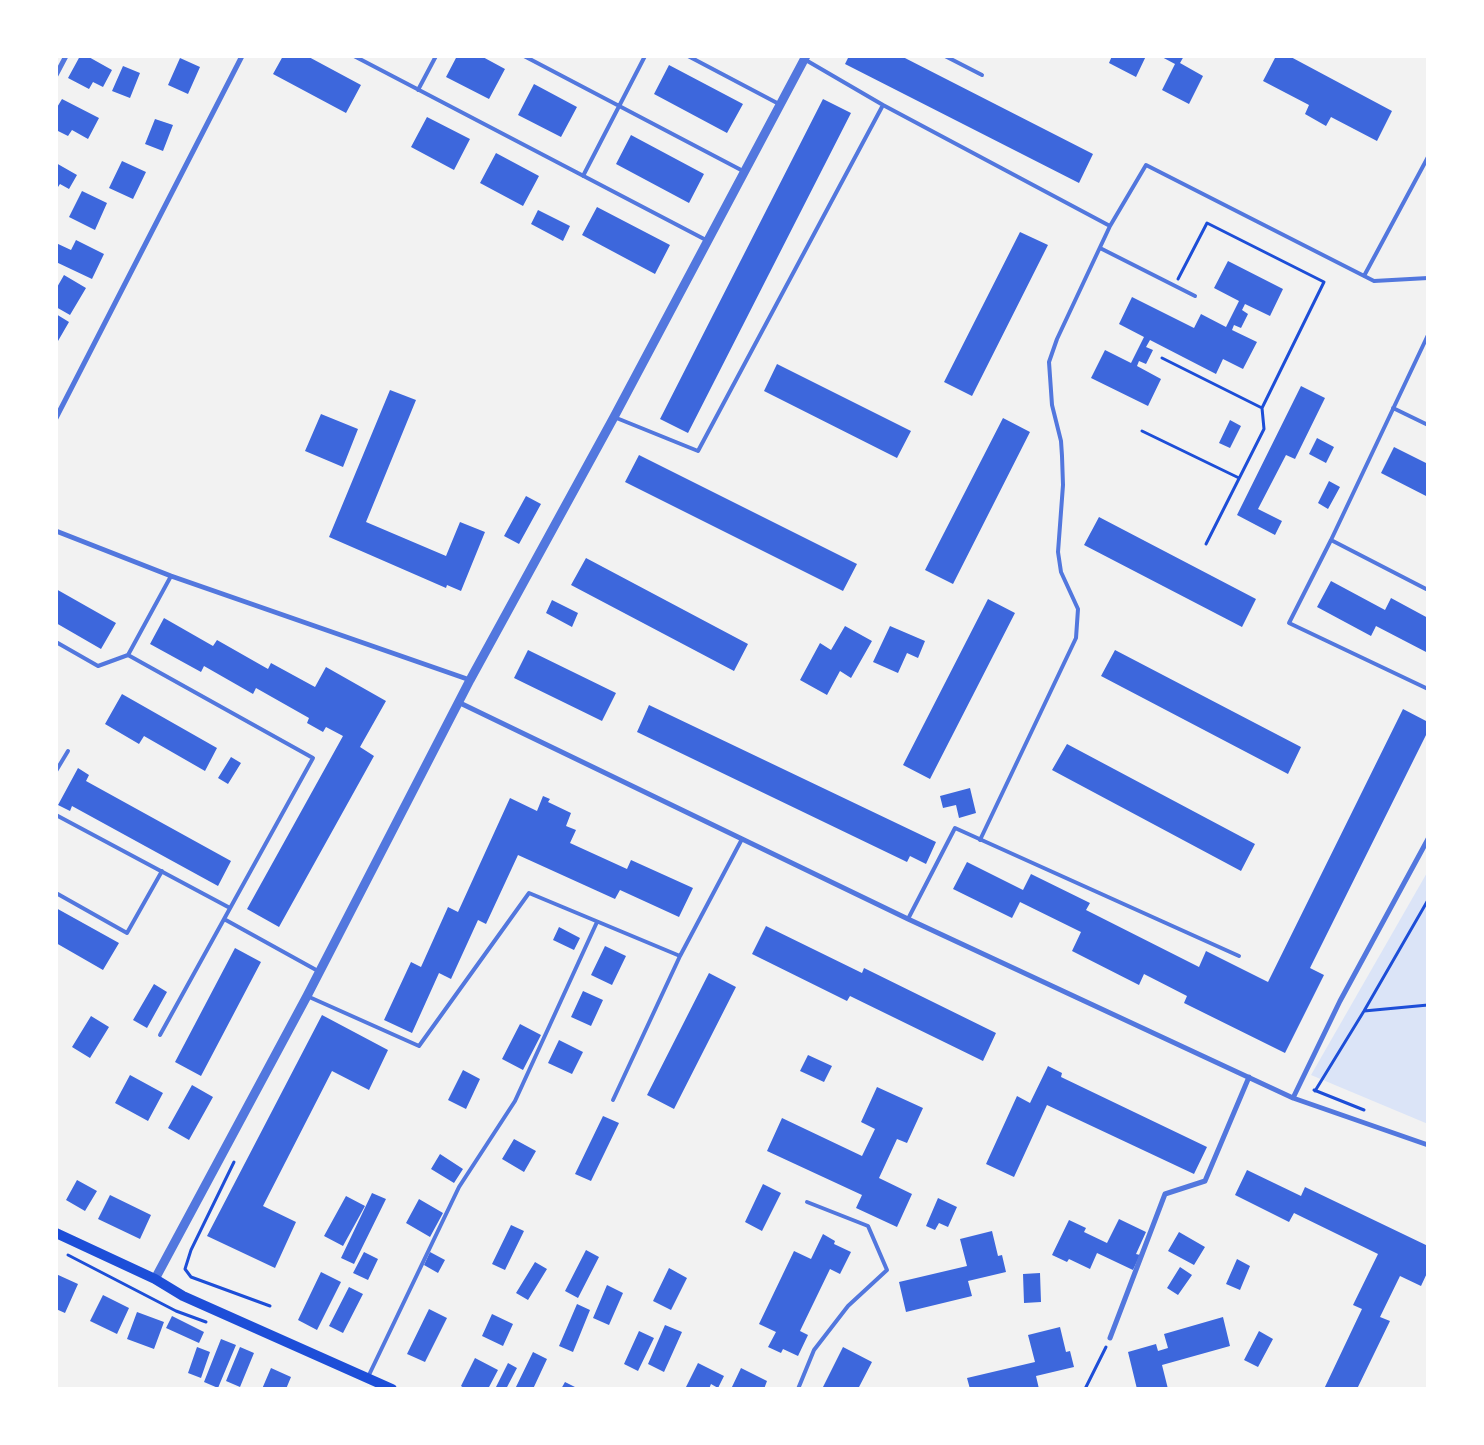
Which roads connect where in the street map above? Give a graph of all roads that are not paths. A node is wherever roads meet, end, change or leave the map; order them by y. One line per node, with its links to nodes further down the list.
1 (66, 56): 10 (street)
2 (242, 56): 28 (street)
3 (354, 56): 12 (lane)
4 (436, 56): 12 (lane)
5 (524, 56): 15 (lane)
6 (645, 56): 15 (lane)
7 (688, 56): 13 (lane)
8 (946, 56): 11 (lane)
9 (805, 58): 13 (street); 14 (lane)
10 (56, 75)
11 (982, 75)
12 (418, 90): 18 (lane)
13 (780, 104): 17 (street)
14 (882, 105): 19 (lane); 27 (lane)
15 (619, 106): 17 (lane); 18 (lane)
16 (1428, 157): 22 (lane)
17 (745, 171): 20 (street)
18 (583, 176): 20 (lane)
19 (1110, 226): 21 (lane); 22 (lane)
20 (708, 240): 27 (street)
21 (1100, 248): 24 (lane); 44 (lane)
22 (1364, 276): 23 (lane)
23 (1428, 278)
24 (1195, 296)
25 (1428, 335): 26 (lane)
26 (1393, 408): 29 (lane); 31 (lane)
27 (614, 417): 36 (street)
28 (56, 418)
29 (1428, 425)
30 (56, 531): 32 (street)
31 (1331, 540): 33 (lane); 37 (lane)
32 (171, 576): 35 (lane); 36 (street)
33 (1428, 590)
34 (56, 642): 35 (lane)
35 (128, 655): 47 (lane)
36 (470, 680): 38 (street)
37 (1428, 689)
38 (458, 702): 42 (street); 53 (street)
39 (68, 751): 40 (lane)
40 (56, 771)
41 (56, 814): 45 (lane)
42 (742, 839): 49 (street); 51 (lane)
43 (1428, 839): 57 (street)
44 (980, 840): 49 (lane); 52 (lane)
45 (162, 871): 46 (lane); 47 (lane)
46 (56, 893)
47 (230, 908): 48 (lane)
48 (224, 919): 53 (lane); 55 (lane)
49 (908, 919): 56 (street)
50 (598, 922): 51 (lane); 54 (lane); 64 (lane)
51 (680, 956): 58 (lane)
52 (1239, 956)
53 (319, 972): 54 (street)
54 (307, 996): 62 (street)
55 (160, 1035)
56 (1249, 1077): 57 (street); 63 (street)
57 (1293, 1098): 59 (street)
58 (613, 1100)
59 (1428, 1144)
60 (806, 1202): 66 (lane)
61 (56, 1233): 62 (main road)
62 (155, 1278): 64 (main road)
63 (1110, 1338)
64 (368, 1378): 65 (main road)
65 (392, 1389)
66 (798, 1389)

